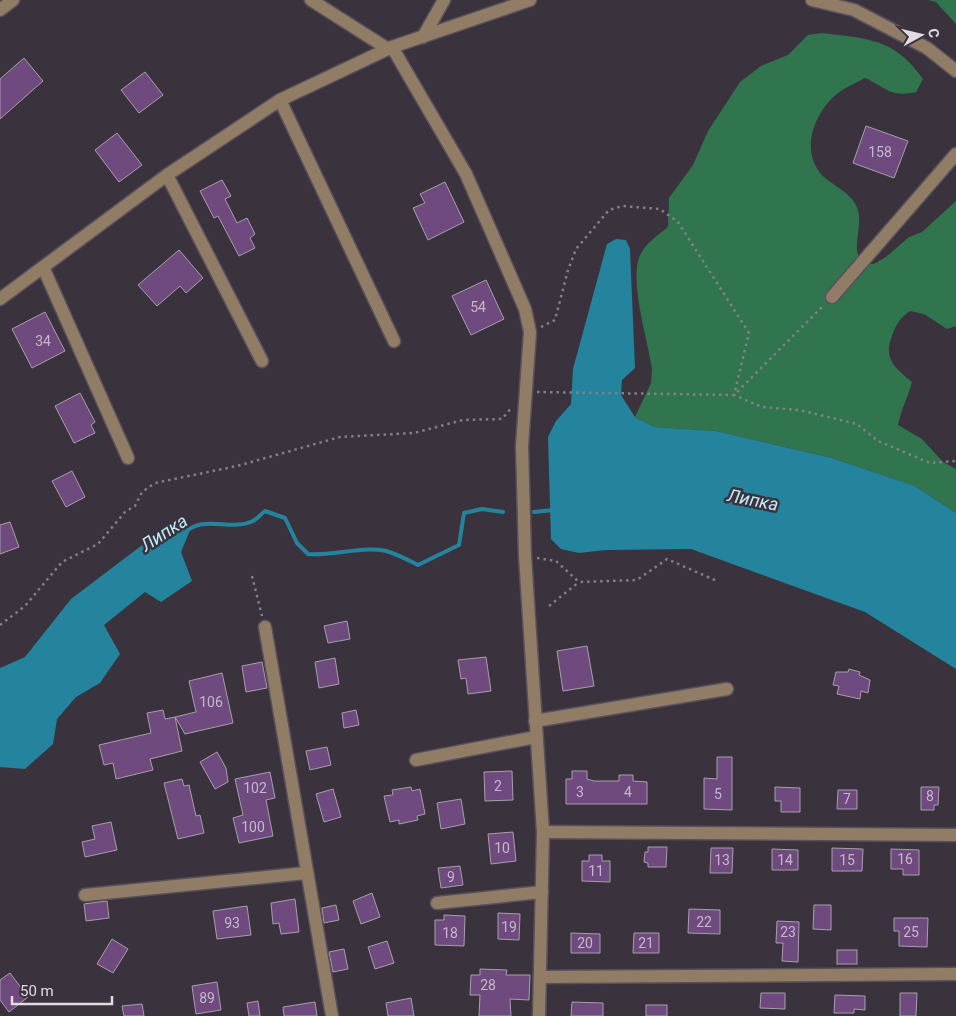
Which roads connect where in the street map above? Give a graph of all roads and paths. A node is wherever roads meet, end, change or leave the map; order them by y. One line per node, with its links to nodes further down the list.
1 (13, 0): 6 (street)
2 (311, 0): 8 (street)
3 (444, 0): 7 (street)
4 (530, 0): 7 (street)
5 (812, 0): 9 (street)
6 (0, 10)
7 (423, 37): 8 (street)
8 (390, 48): 10 (street); 16 (street)
9 (956, 71)
10 (280, 100): 12 (street); 17 (street)
11 (956, 154): 14 (street)
12 (167, 175): 13 (street); 18 (street)
13 (43, 267): 15 (street); 21 (street)
14 (832, 297): 20 (path)
15 (0, 299)
16 (530, 332): 19 (street); 20 (path)
17 (394, 341)
18 (262, 361)
19 (525, 392): 20 (path); 23 (street); 28 (path)
20 (734, 395): 22 (path)
21 (128, 458)
22 (956, 461)
23 (525, 556): 26 (path); 31 (street)
24 (252, 576): 29 (path)
25 (717, 581): 26 (path)
26 (579, 582): 27 (path)
27 (549, 606)
28 (0, 625)
29 (265, 627): 36 (street)
30 (727, 689): 31 (street)
31 (535, 721): 32 (street)
32 (536, 738): 33 (street); 34 (street)
33 (416, 760)
34 (543, 832): 35 (street); 37 (street)
35 (956, 835)
36 (306, 873): 38 (street); 42 (street)
37 (542, 892): 39 (street); 41 (street)
38 (85, 896)
39 (437, 903)
40 (956, 974): 41 (street)
41 (540, 977): 43 (street)
42 (332, 1016)
43 (539, 1016)

